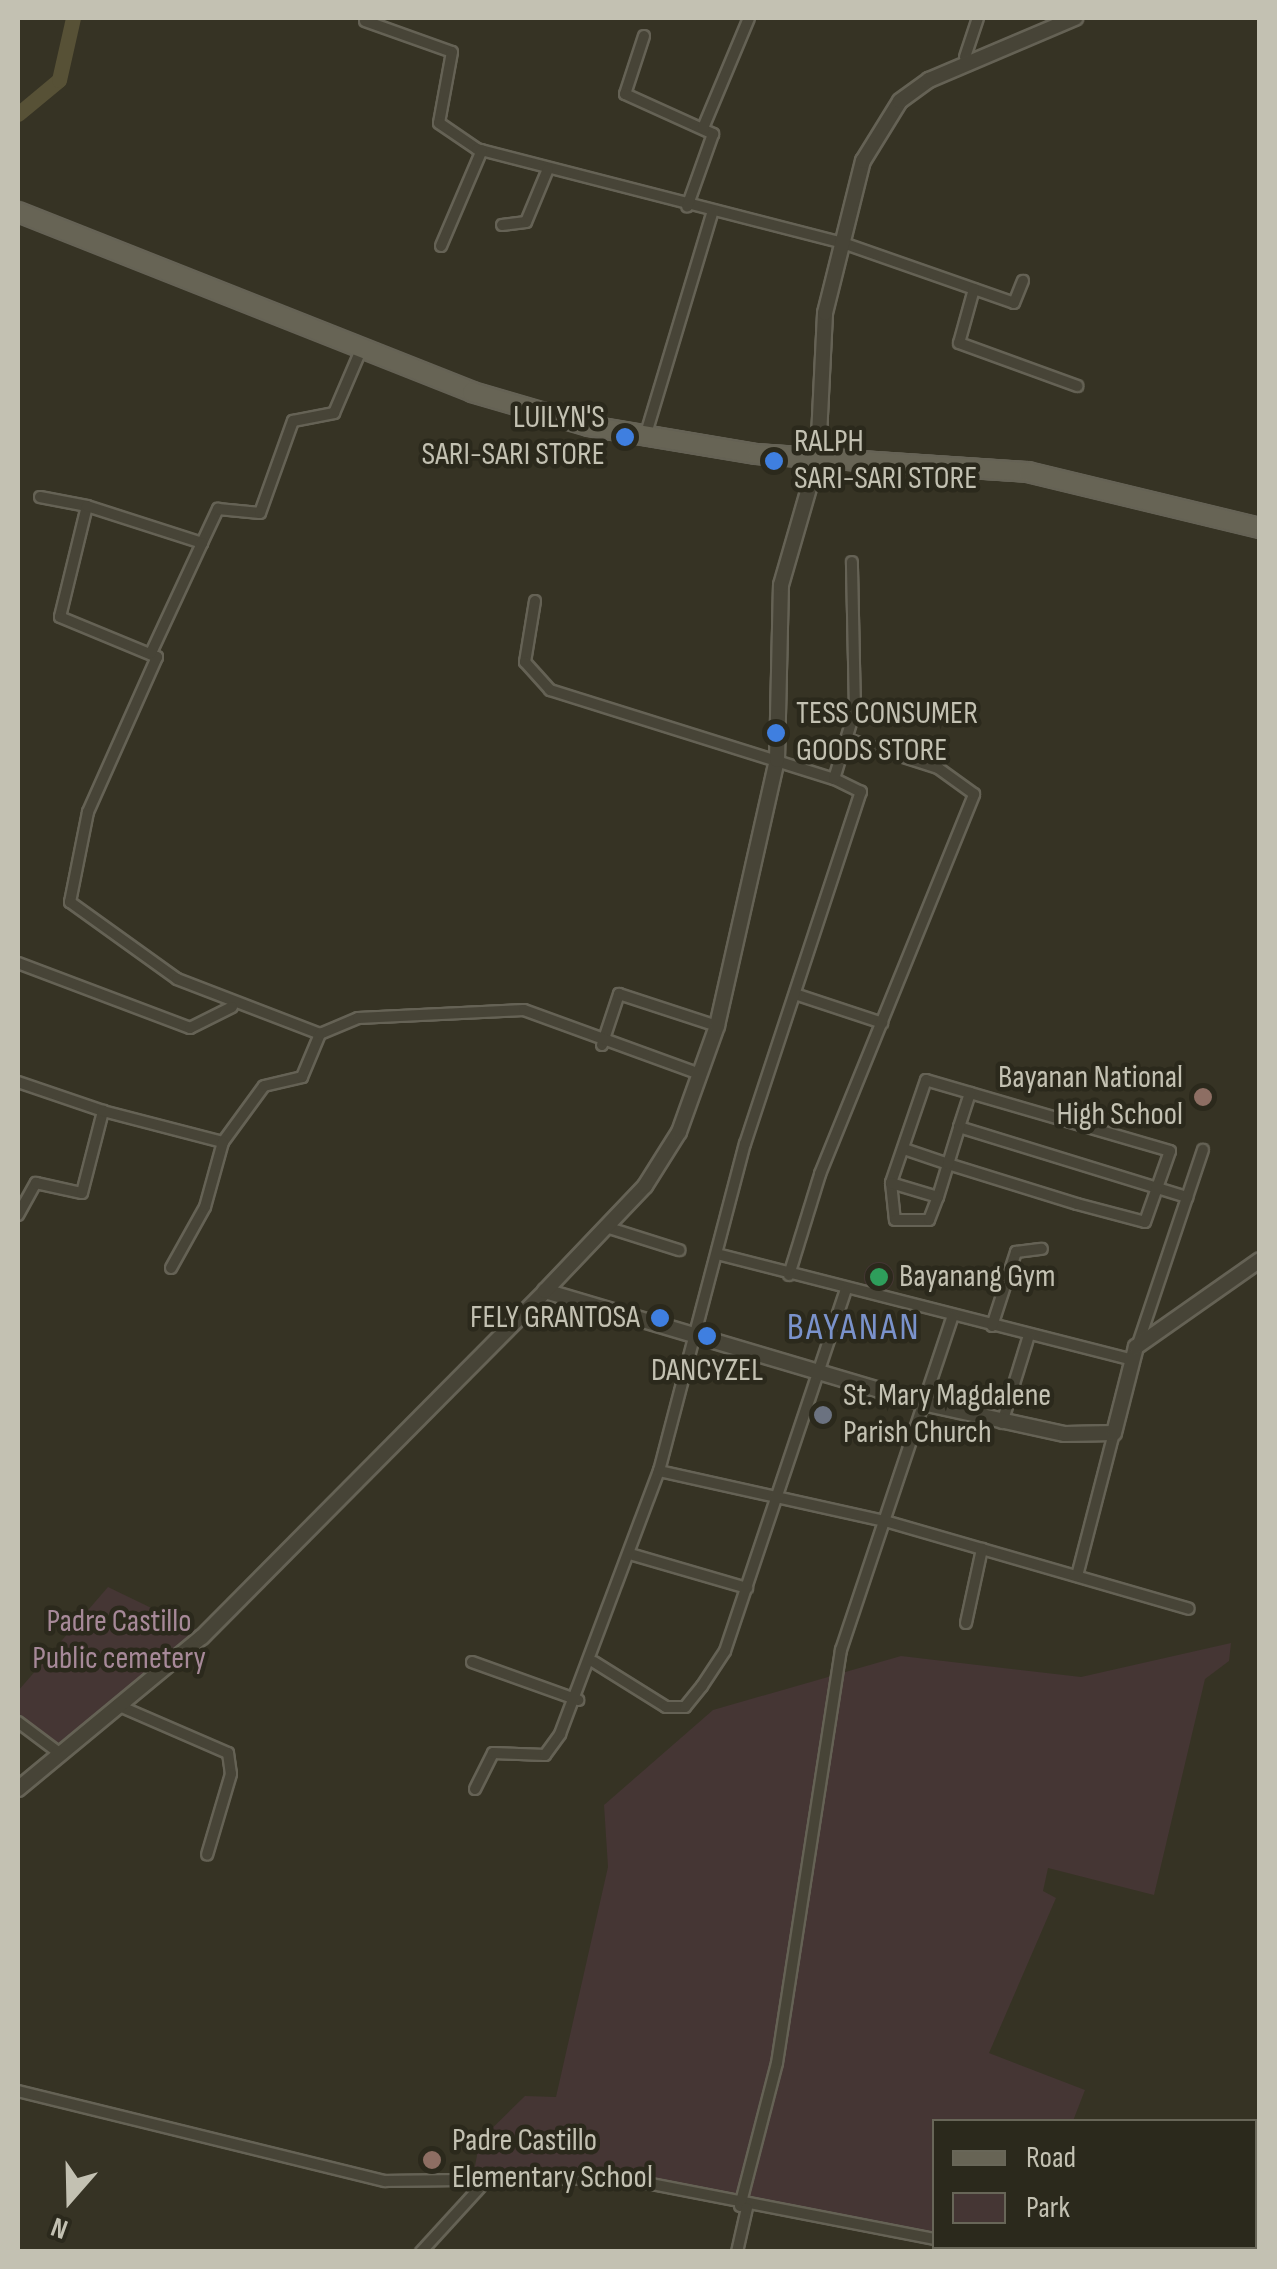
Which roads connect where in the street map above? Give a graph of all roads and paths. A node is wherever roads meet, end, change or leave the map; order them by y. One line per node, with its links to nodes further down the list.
1 (749, 18): 7 (street)
2 (978, 18): 6 (street)
3 (1075, 18): 6 (street)
4 (365, 20): 8 (street)
5 (644, 36): 7 (street)
6 (965, 57): 14 (street)
7 (703, 128): 10 (street)
8 (482, 150): 9 (street); 15 (street)
9 (548, 168): 10 (street); 13 (street)
10 (687, 207): 12 (street)
11 (18, 212): 18 (main road)
12 (712, 213): 14 (street); 20 (street)
13 (502, 225)
14 (840, 242): 17 (street); 21 (street)
15 (442, 246)
16 (1023, 280): 17 (street)
17 (974, 289): 19 (street)
18 (361, 350): 20 (main road); 25 (street)
19 (1077, 386)
20 (644, 437): 21 (main road)
21 (818, 457): 24 (main road); 30 (street)
22 (40, 497): 23 (street)
23 (87, 506): 25 (street); 28 (street)
24 (1260, 528)
25 (202, 542): 28 (street)
26 (852, 562): 29 (street)
27 (535, 601): 30 (street)
28 (151, 654): 34 (street)
29 (850, 740): 31 (street); 35 (street)
30 (777, 760): 31 (street); 36 (street)
31 (834, 779): 33 (street)
32 (18, 963): 34 (street)
33 (795, 994): 35 (street); 56 (street)
34 (232, 1007): 37 (street)
35 (882, 1023): 59 (street)
36 (718, 1026): 38 (street); 39 (street)
37 (320, 1034): 38 (street); 44 (street)
38 (602, 1045): 39 (street)
39 (700, 1074): 53 (street)
40 (18, 1082): 42 (street)
41 (970, 1094): 43 (street); 45 (street); 49 (street)
42 (104, 1111): 44 (street); 52 (street)
43 (959, 1128): 47 (street); 49 (street)
44 (223, 1142): 58 (street)
45 (904, 1149): 47 (street); 48 (street)
46 (1203, 1150): 51 (street)
47 (948, 1164): 49 (street); 50 (street)
48 (891, 1183): 50 (street); 50 (street)
49 (1157, 1186): 51 (street)
50 (938, 1197)
51 (1187, 1197): 66 (street)
52 (18, 1215)
53 (606, 1228): 55 (street); 61 (street)
54 (1042, 1249): 63 (street)
55 (679, 1250)
56 (717, 1254): 59 (street); 64 (street)
57 (1260, 1260): 66 (street)
58 (170, 1268)
59 (789, 1275): 60 (street)
60 (846, 1290): 62 (street); 67 (street)
61 (545, 1292): 64 (street); 83 (street)
62 (953, 1316): 63 (street); 68 (street)
63 (992, 1326): 65 (street)
64 (692, 1335): 67 (street); 71 (street)
65 (1029, 1335): 66 (street); 69 (street)
66 (1134, 1354): 70 (street)
67 (816, 1374): 68 (street); 72 (street)
68 (927, 1404): 69 (street); 73 (street)
69 (1002, 1423): 70 (street)
70 (1114, 1433): 76 (street)
71 (658, 1471): 72 (street); 75 (street)
72 (780, 1497): 73 (street); 77 (street)
73 (885, 1521): 74 (street); 91 (street)
74 (982, 1549): 76 (street); 79 (street)
75 (630, 1554): 77 (street); 81 (street)
76 (1077, 1576): 78 (street)
77 (746, 1588): 81 (street)
78 (1188, 1609)
79 (966, 1623)
80 (472, 1662): 82 (street)
81 (594, 1662): 82 (street)
82 (578, 1700): 87 (street)
83 (116, 1705): 85 (street); 88 (street)
84 (18, 1722): 85 (street)
85 (58, 1752): 86 (street)
86 (18, 1788)
87 (475, 1789)
88 (207, 1855)
89 (18, 2091): 90 (street)
90 (484, 2183): 91 (street); 93 (street)
91 (744, 2207): 92 (street); 94 (street)
92 (913, 2246)
93 (421, 2252)
94 (738, 2252)

